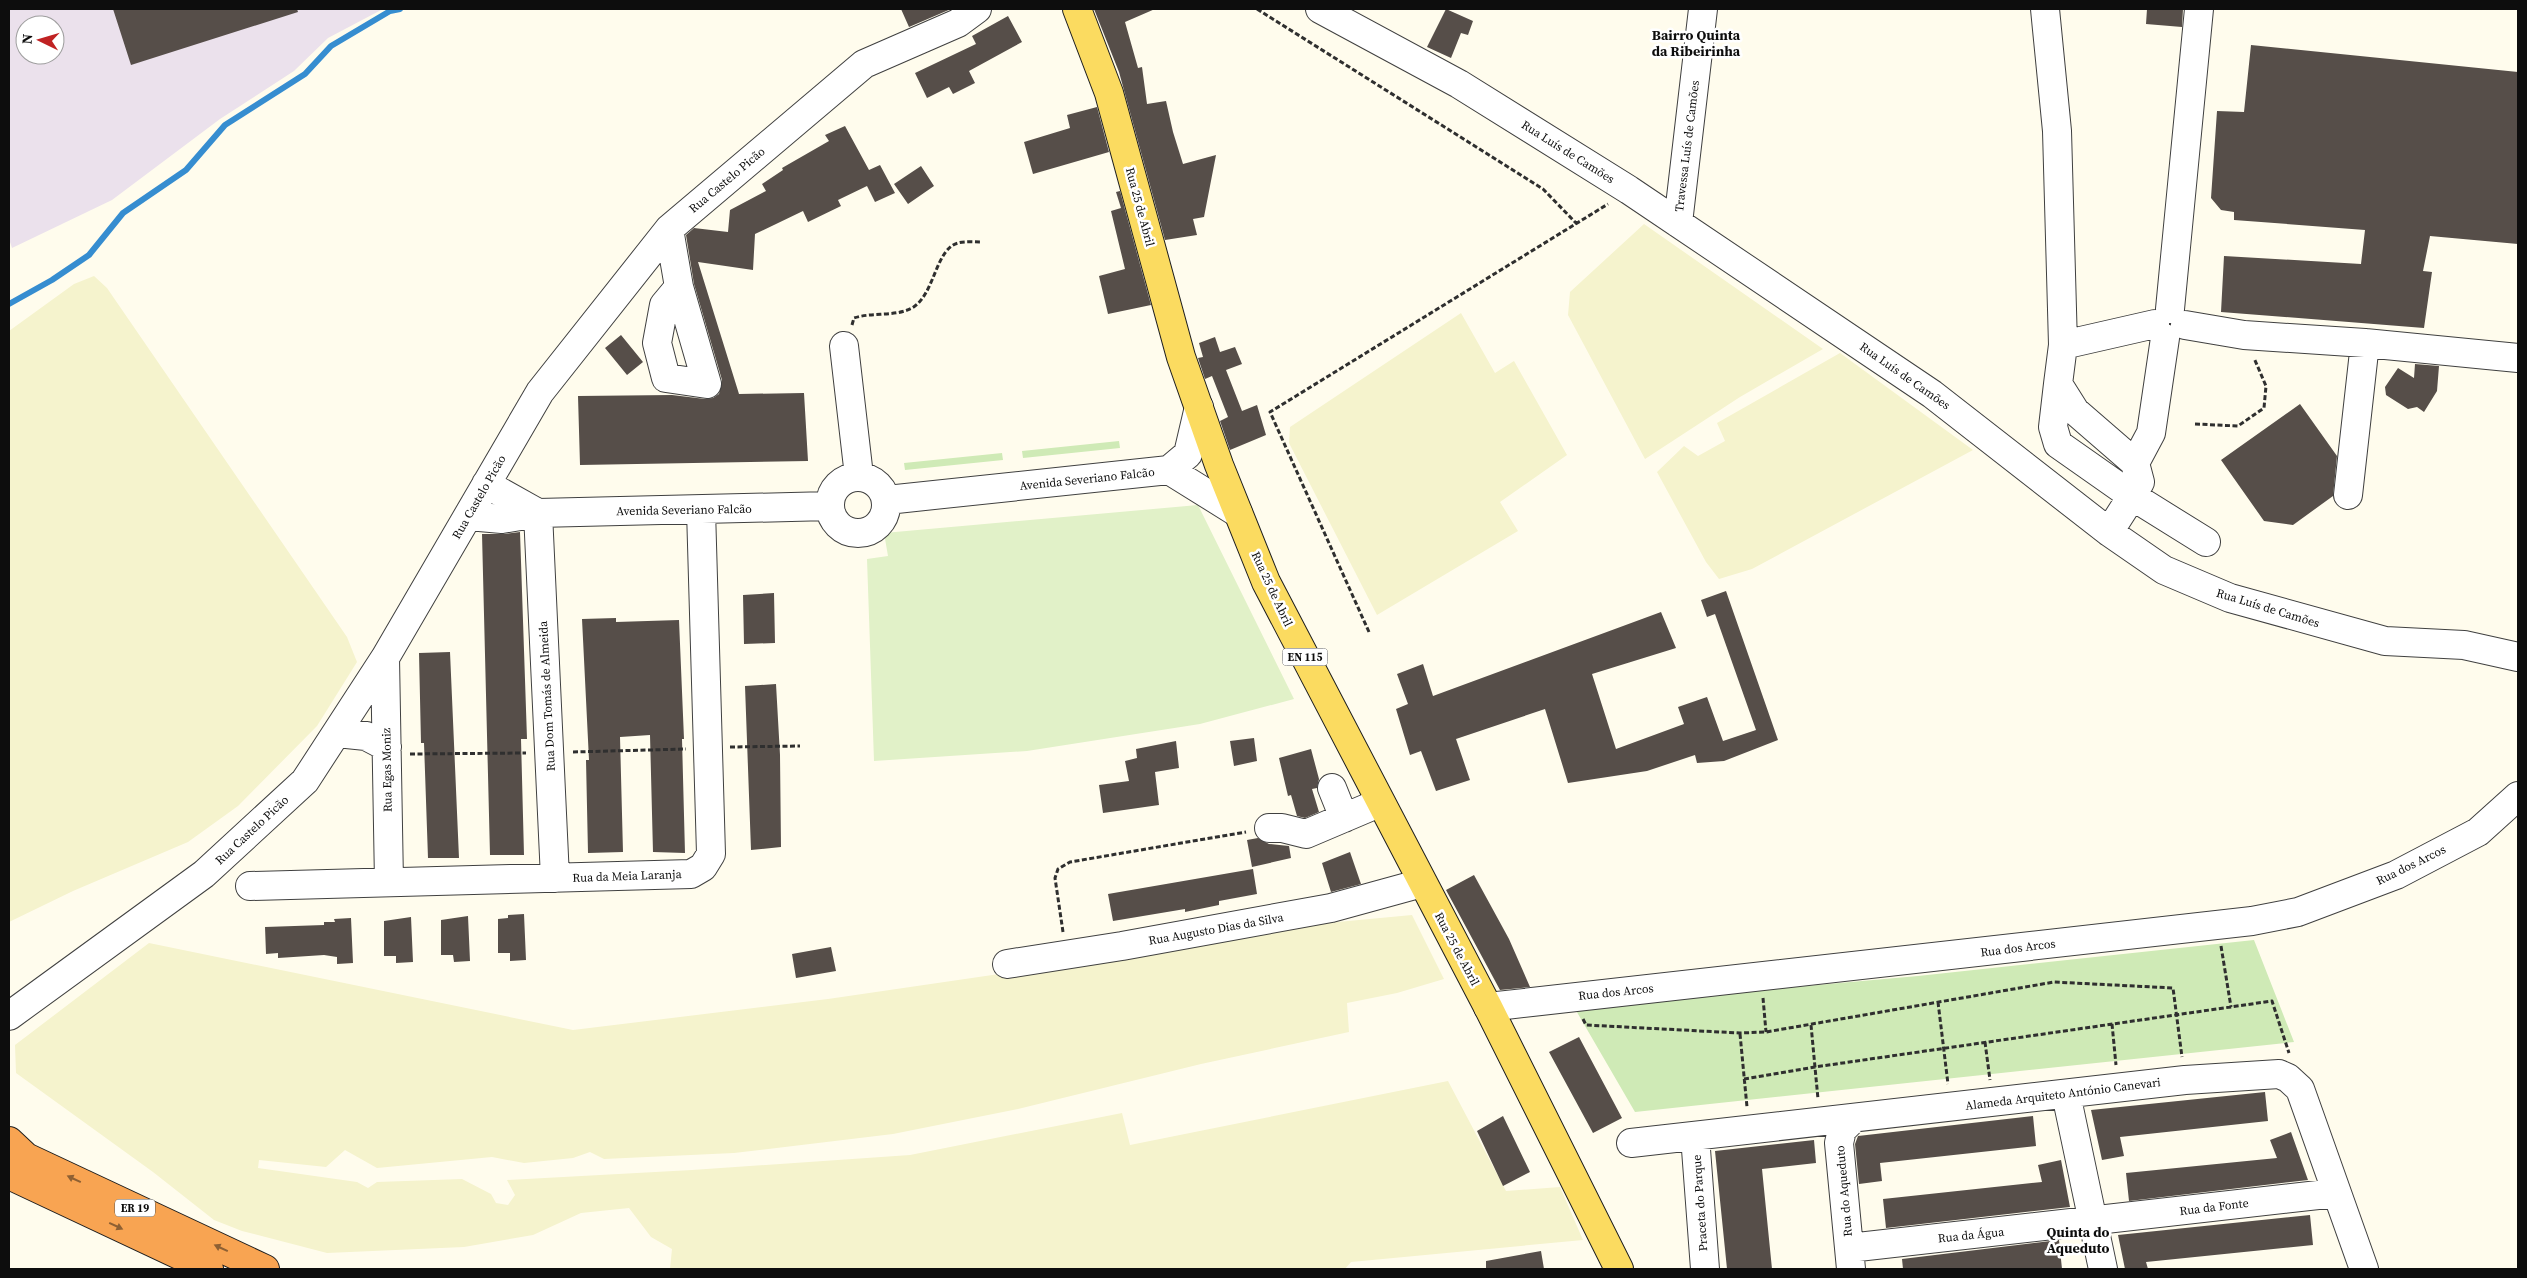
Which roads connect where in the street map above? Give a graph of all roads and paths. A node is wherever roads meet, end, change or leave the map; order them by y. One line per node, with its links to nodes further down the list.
1 (977, 9): 11 (street, Rua Castelo Picão)
2 (1077, 9): 21 (main road, Rua 25 de Abril / EN 115)
3 (1257, 9): 10 (path)
4 (1320, 9): 8 (street, Rua Luís de Camões)
5 (1703, 9): 9 (street, Travessa Luís de Camões)
6 (2045, 9): 17 (street)
7 (2199, 9): 14 (street)
8 (1629, 190): 9 (street, Rua Luís de Camões); 10 (path)
9 (1678, 223): 36 (street, Rua Luís de Camões)
10 (1576, 224): 38 (path)
11 (670, 229): 13 (street); 27 (street, Rua Castelo Picão)
12 (982, 242): 18 (path)
13 (679, 287)
14 (2169, 324): 15 (street); 17 (street); 23 (street)
15 (2244, 335): 16 (street); 22 (path)
16 (2365, 343): 19 (street); 28 (street)
17 (2063, 345): 20 (street)
18 (844, 346): 26 (street)
19 (2518, 358)
20 (2058, 384): 23 (street); 29 (street)
21 (1199, 407): 24 (main road, Rua 25 de Abril / EN 115); 25 (street)
22 (2195, 424)
23 (2135, 463): 29 (street)
24 (1219, 465): 25 (street, Avenida Severiano Falcão); 34 (main road, Rua 25 de Abril / EN 115)
25 (1179, 467): 30 (street, Avenida Severiano Falcão); 34 (street)
26 (859, 476): 30 (street); 31 (street)
27 (486, 484): 33 (street); 35 (street, Rua Castelo Picão)
28 (2348, 495)
29 (2132, 496): 36 (street); 37 (street)
30 (887, 500): 31 (street)
31 (830, 506): 32 (street, Avenida Severiano Falcão)
32 (701, 510): 33 (street, Avenida Severiano Falcão); 43 (street, Rua da Meia Laranja)
33 (538, 513): 35 (street, Avenida Severiano Falcão); 45 (street, Rua Dom Tomás de Almeida)
34 (1238, 513): 48 (main road, Rua 25 de Abril / EN 115)
35 (468, 516): 40 (street, Rua Castelo Picão)
36 (2109, 532): 39 (street, Rua Luís de Camões)
37 (2206, 542)
38 (1370, 632)
39 (2518, 657)
40 (385, 658): 41 (street, Rua Castelo Picão); 44 (street, Rua Egas Moniz)
41 (337, 733): 44 (street); 64 (street, Rua Castelo Picão)
42 (800, 746): 43 (path)
43 (707, 748): 45 (path); 51 (street, Rua da Meia Laranja)
44 (387, 751): 45 (path); 52 (street, Rua Egas Moniz)
45 (549, 753): 51 (street, Rua Dom Tomás de Almeida)
46 (1332, 788): 49 (street)
47 (2518, 796): 58 (street, Rua dos Arcos)
48 (1380, 802): 49 (street); 53 (main road, Rua 25 de Abril / EN 115)
49 (1344, 818): 50 (street)
50 (1269, 828): 56 (path)
51 (555, 878): 52 (street, Rua da Meia Laranja)
52 (389, 882): 54 (street, Rua da Meia Laranja)
53 (1422, 883): 56 (street, Rua Augusto Dias da Silva); 61 (main road, Rua 25 de Abril / EN 115)
54 (250, 886)
55 (2220, 940): 62 (path)
56 (1066, 955): 57 (street, Rua Augusto Dias da Silva)
57 (1007, 964)
58 (1762, 977): 59 (street, Rua dos Arcos); 67 (path)
59 (1572, 996): 61 (street, Rua dos Arcos); 68 (path)
60 (1938, 1002): 63 (path); 66 (path); 70 (path)
61 (1488, 1007): 91 (main road, Rua 25 de Abril / EN 115)
62 (2231, 1007): 63 (path); 71 (path)
63 (2177, 1015): 65 (path); 74 (path)
64 (9, 1016)
65 (2112, 1024): 69 (path); 75 (path)
66 (1811, 1025): 67 (path); 72 (path)
67 (1766, 1032): 68 (path)
68 (1740, 1034): 73 (path)
69 (1985, 1042): 70 (path); 77 (path)
70 (1944, 1048): 72 (path); 78 (path)
71 (2289, 1054)
72 (1815, 1067): 73 (path); 80 (path)
73 (1744, 1079): 81 (path)
74 (2184, 1080): 75 (street, Alameda Arquiteto António Canevari); 86 (street, Alameda Arquiteto António Canevari)
75 (2118, 1088): 76 (street, Alameda Arquiteto António Canevari)
76 (2066, 1094): 77 (street, Alameda Arquiteto António Canevari); 87 (street)
77 (1993, 1103): 78 (street, Alameda Arquiteto António Canevari)
78 (1950, 1107): 79 (street, Alameda Arquiteto António Canevari)
79 (1854, 1118): 80 (street, Alameda Arquiteto António Canevari); 88 (street, Rua do Aqueduto)
80 (1820, 1122): 81 (street, Alameda Arquiteto António Canevari)
81 (1750, 1130): 82 (street, Alameda Arquiteto António Canevari)
82 (1695, 1136): 84 (street, Alameda Arquiteto António Canevari); 92 (street, Praceta do Parque)
83 (9, 1142): 90 (highway, ER 19, one-way to 83)
84 (1631, 1143)
85 (9, 1175): 89 (highway, ER 19, one-way to 89)
86 (2336, 1193): 87 (street, Rua da Fonte); 94 (street, Alameda Arquiteto António Canevari)
87 (2093, 1221): 88 (street, Rua da Água); 93 (street)
88 (1850, 1259)
89 (209, 1269)
90 (265, 1269)
91 (1619, 1269)
92 (1705, 1269)
93 (2104, 1269)
94 (2364, 1269)

